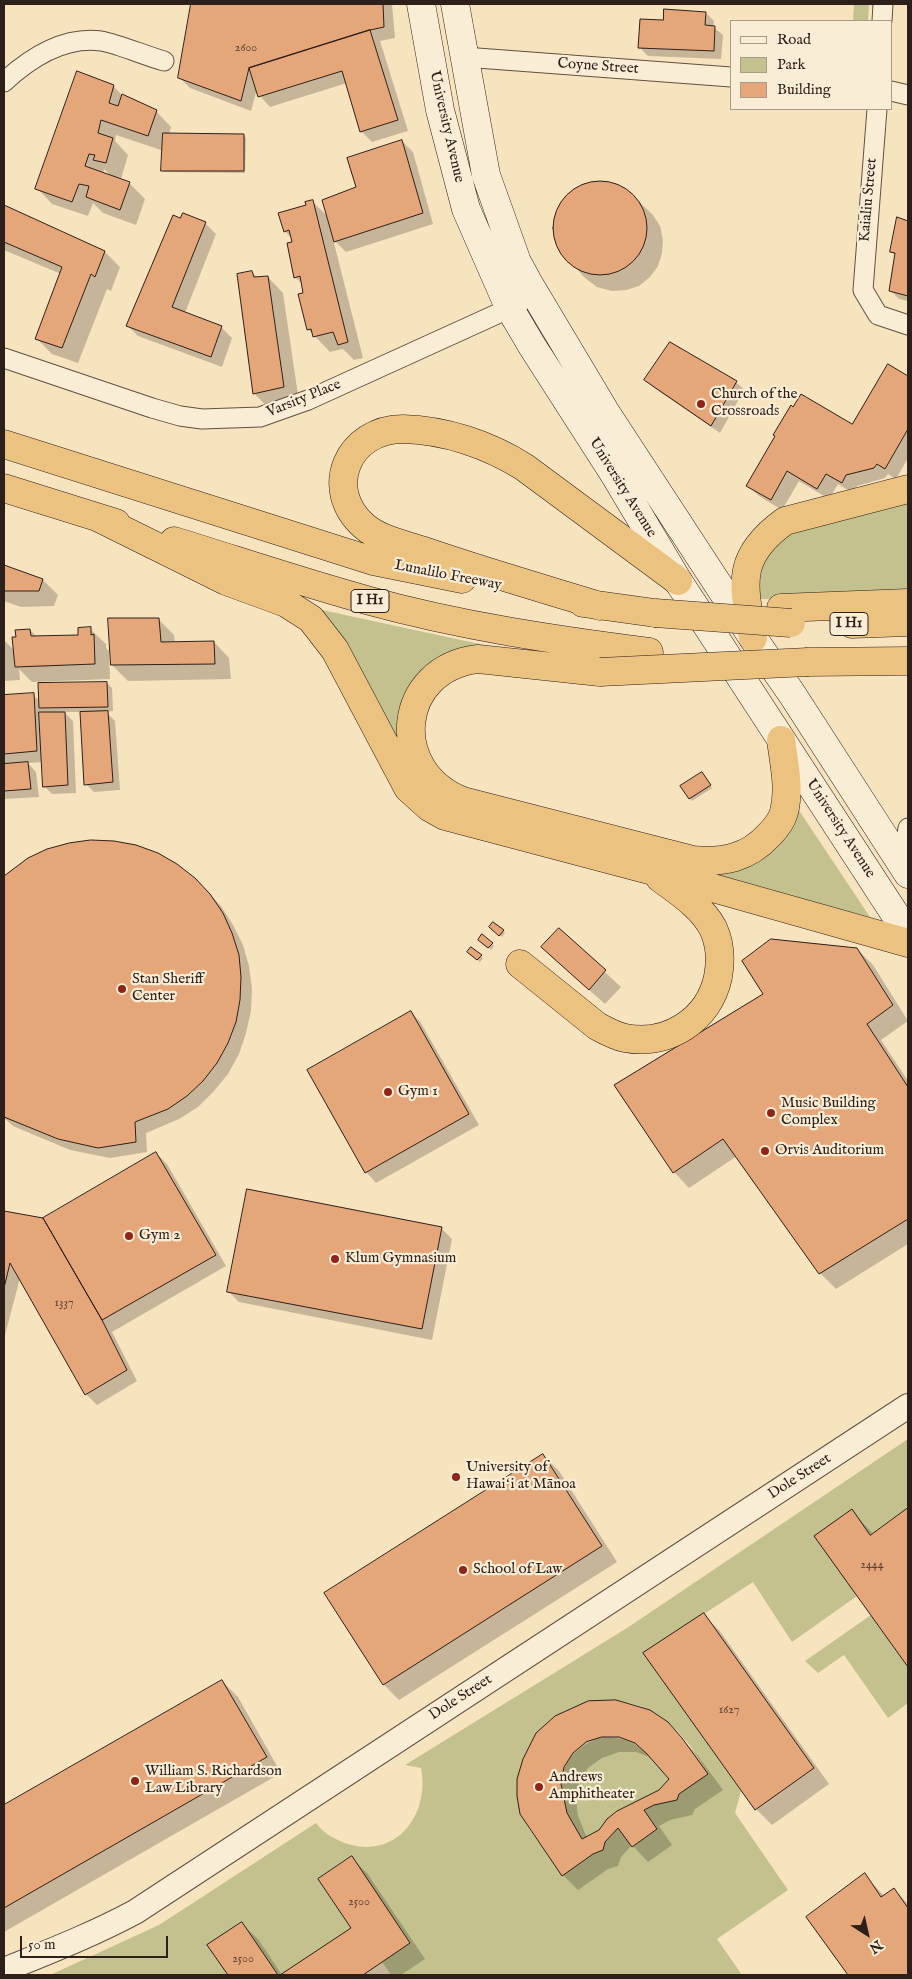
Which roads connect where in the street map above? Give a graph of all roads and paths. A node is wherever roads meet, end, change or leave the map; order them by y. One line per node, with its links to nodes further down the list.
1 (420, 4): 7 (main road, University Avenue)
2 (455, 4): 5 (main road, University Avenue)
3 (883, 4): 4 (street)
4 (882, 20)
5 (464, 57): 7 (main road); 8 (street, Coyne Street); 13 (main road, University Avenue)
6 (164, 61): 9 (street)
7 (430, 63): 14 (main road, University Avenue)
8 (730, 77)
9 (4, 82)
10 (892, 91): 11 (street)
11 (908, 95)
12 (877, 110): 15 (street, Kaialiu Street)
13 (536, 298): 14 (street, Varsity Place); 26 (main road, University Avenue)
14 (509, 307): 16 (street, Varsity Place); 21 (main road, University Avenue)
15 (908, 325)
16 (4, 358)
17 (4, 444): 23 (highway, Lunalilo Freeway / I H1)
18 (4, 488): 20 (highway, I H1)
19 (908, 489): 26 (highway)
20 (99, 518): 27 (highway, I H1, bridge); 32 (highway)
21 (678, 581): 23 (highway); 29 (main road, University Avenue)
22 (908, 603): 24 (highway)
23 (600, 606): 26 (highway, Lunalilo Freeway / I H1, bridge)
24 (786, 615): 25 (highway, Lunalilo Freeway / I H1); 26 (highway, Lunalilo Freeway / I H1, bridge)
25 (908, 622)
26 (742, 626): 31 (main road, University Avenue)
27 (808, 662): 28 (highway, I H1); 29 (highway, bridge)
28 (908, 662)
29 (781, 740): 33 (main road, University Avenue)
30 (908, 828): 31 (street)
31 (905, 869)
32 (649, 870): 34 (highway); 35 (highway)
33 (908, 934)
34 (908, 943)
35 (520, 964)
36 (908, 1406): 37 (street, Dole Street)
37 (4, 1970)

